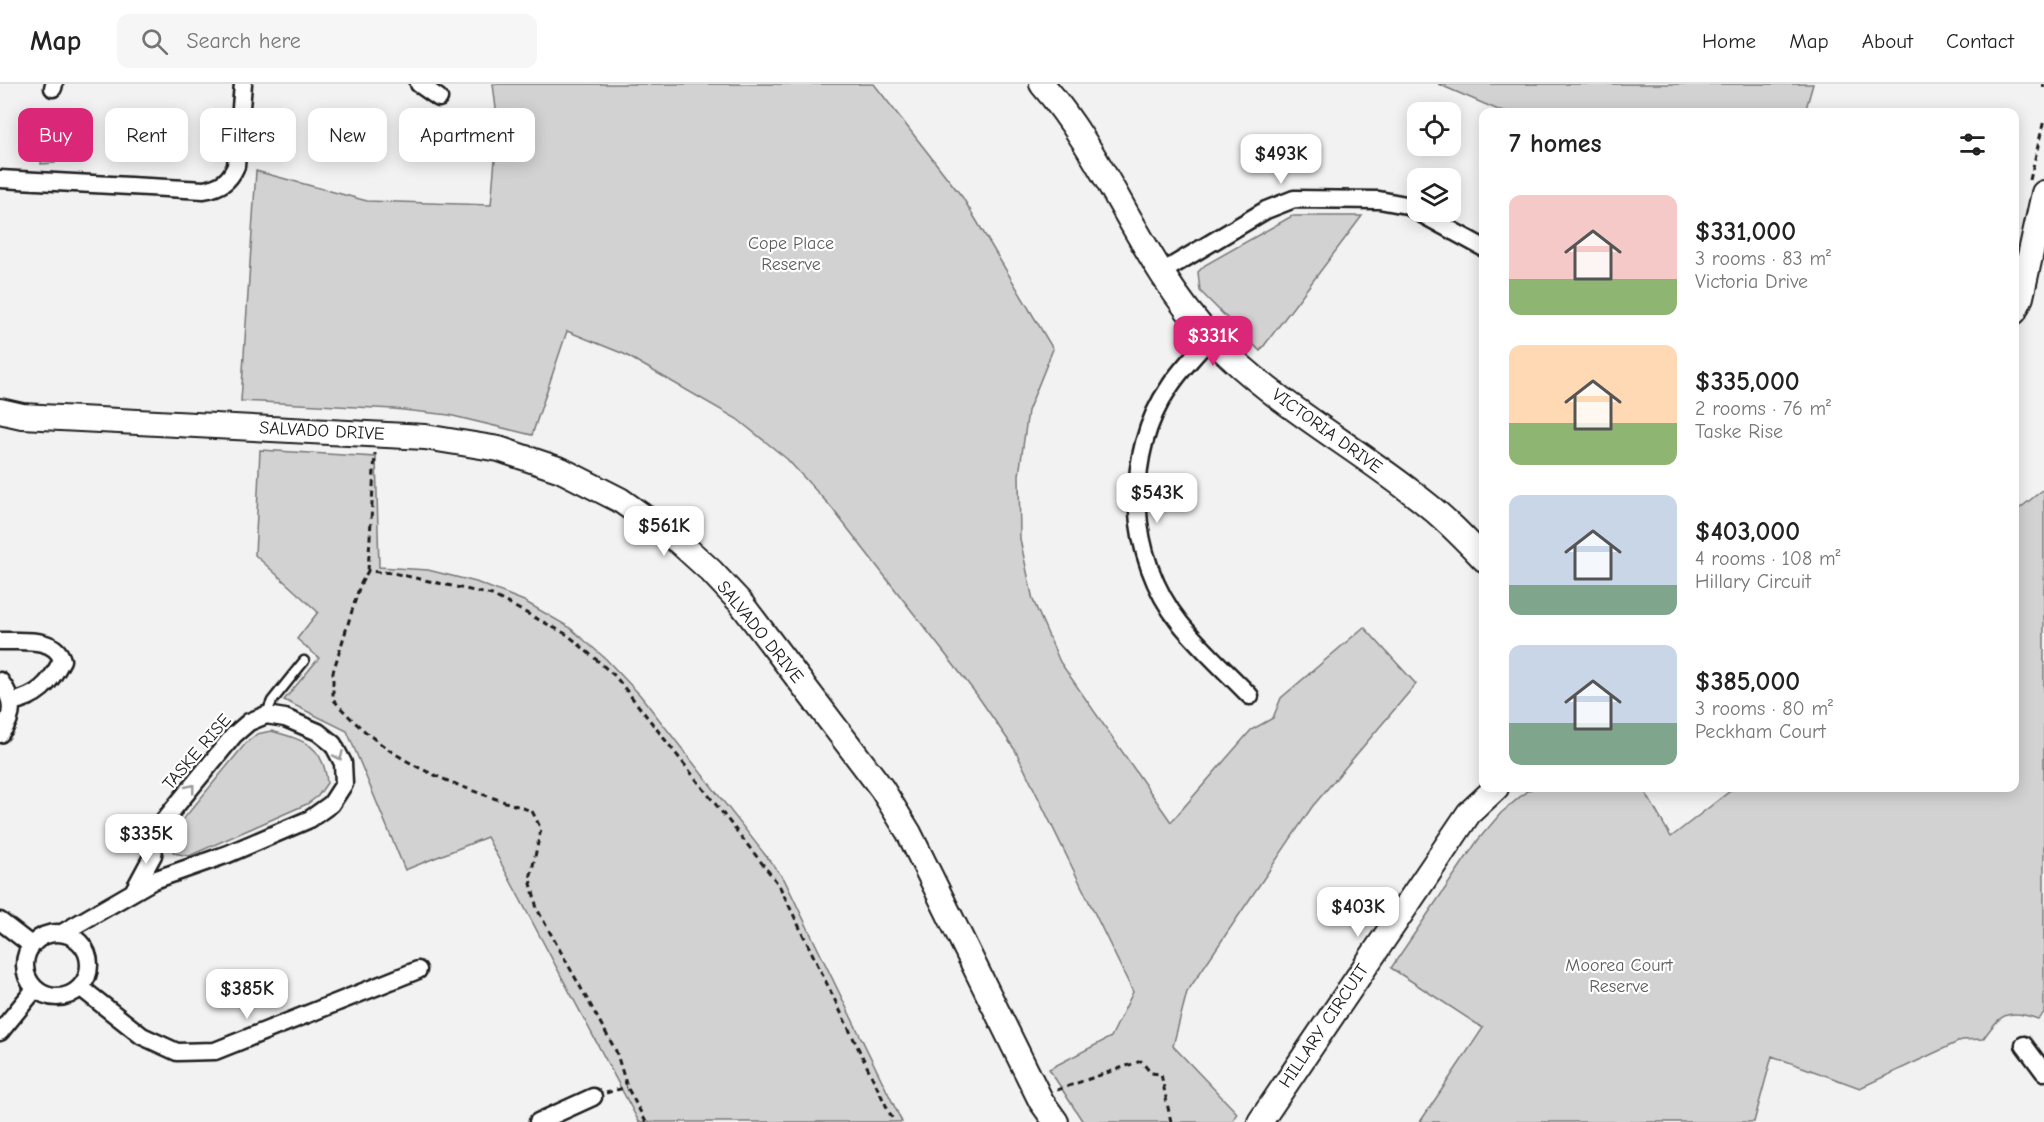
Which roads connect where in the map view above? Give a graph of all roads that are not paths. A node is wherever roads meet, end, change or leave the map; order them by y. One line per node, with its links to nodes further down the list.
1 (243, 84): 5 (street)
2 (418, 84): 4 (street)
3 (1053, 88): 11 (street, VICTORIA DRIVE)
4 (439, 98)
5 (0, 179)
6 (2044, 193): 9 (street)
7 (1407, 206): 11 (street)
8 (1438, 222): 10 (street)
9 (2040, 232): 12 (street)
10 (1479, 245)
11 (1162, 272): 13 (street, VICTORIA DRIVE)
12 (2019, 297)
13 (1211, 337): 15 (street, VICTORIA DRIVE); 19 (street)
14 (0, 411): 40 (street, SALVADO DRIVE)
15 (1479, 554)
16 (0, 641): 20 (street)
17 (304, 661): 21 (lane, TASKE RISE)
18 (0, 681): 20 (street)
19 (1250, 696)
20 (11, 702): 22 (street)
21 (266, 715): 24 (street, TASKE RISE, one-way to 21); 25 (street, TASKE RISE, one-way to 25)
22 (0, 734)
23 (1492, 792): 41 (street, HILLARY CIRCUIT)
24 (153, 855): 25 (street); 26 (street, TASKE RISE)
25 (176, 873): 26 (street, TASKE RISE)
26 (132, 892): 27 (street, TASKE RISE)
27 (99, 912): 29 (street, TASKE RISE); 31 (street)
28 (0, 921): 30 (street)
29 (62, 933): 30 (street); 31 (street)
30 (31, 945): 34 (street)
31 (86, 950): 33 (street)
32 (418, 970): 33 (street)
33 (80, 987): 34 (street)
34 (35, 989): 35 (street)
35 (0, 1032)
36 (2024, 1045): 37 (street)
37 (2044, 1072)
38 (593, 1097): 39 (street)
39 (538, 1122)
40 (1056, 1122)
41 (1260, 1122)

